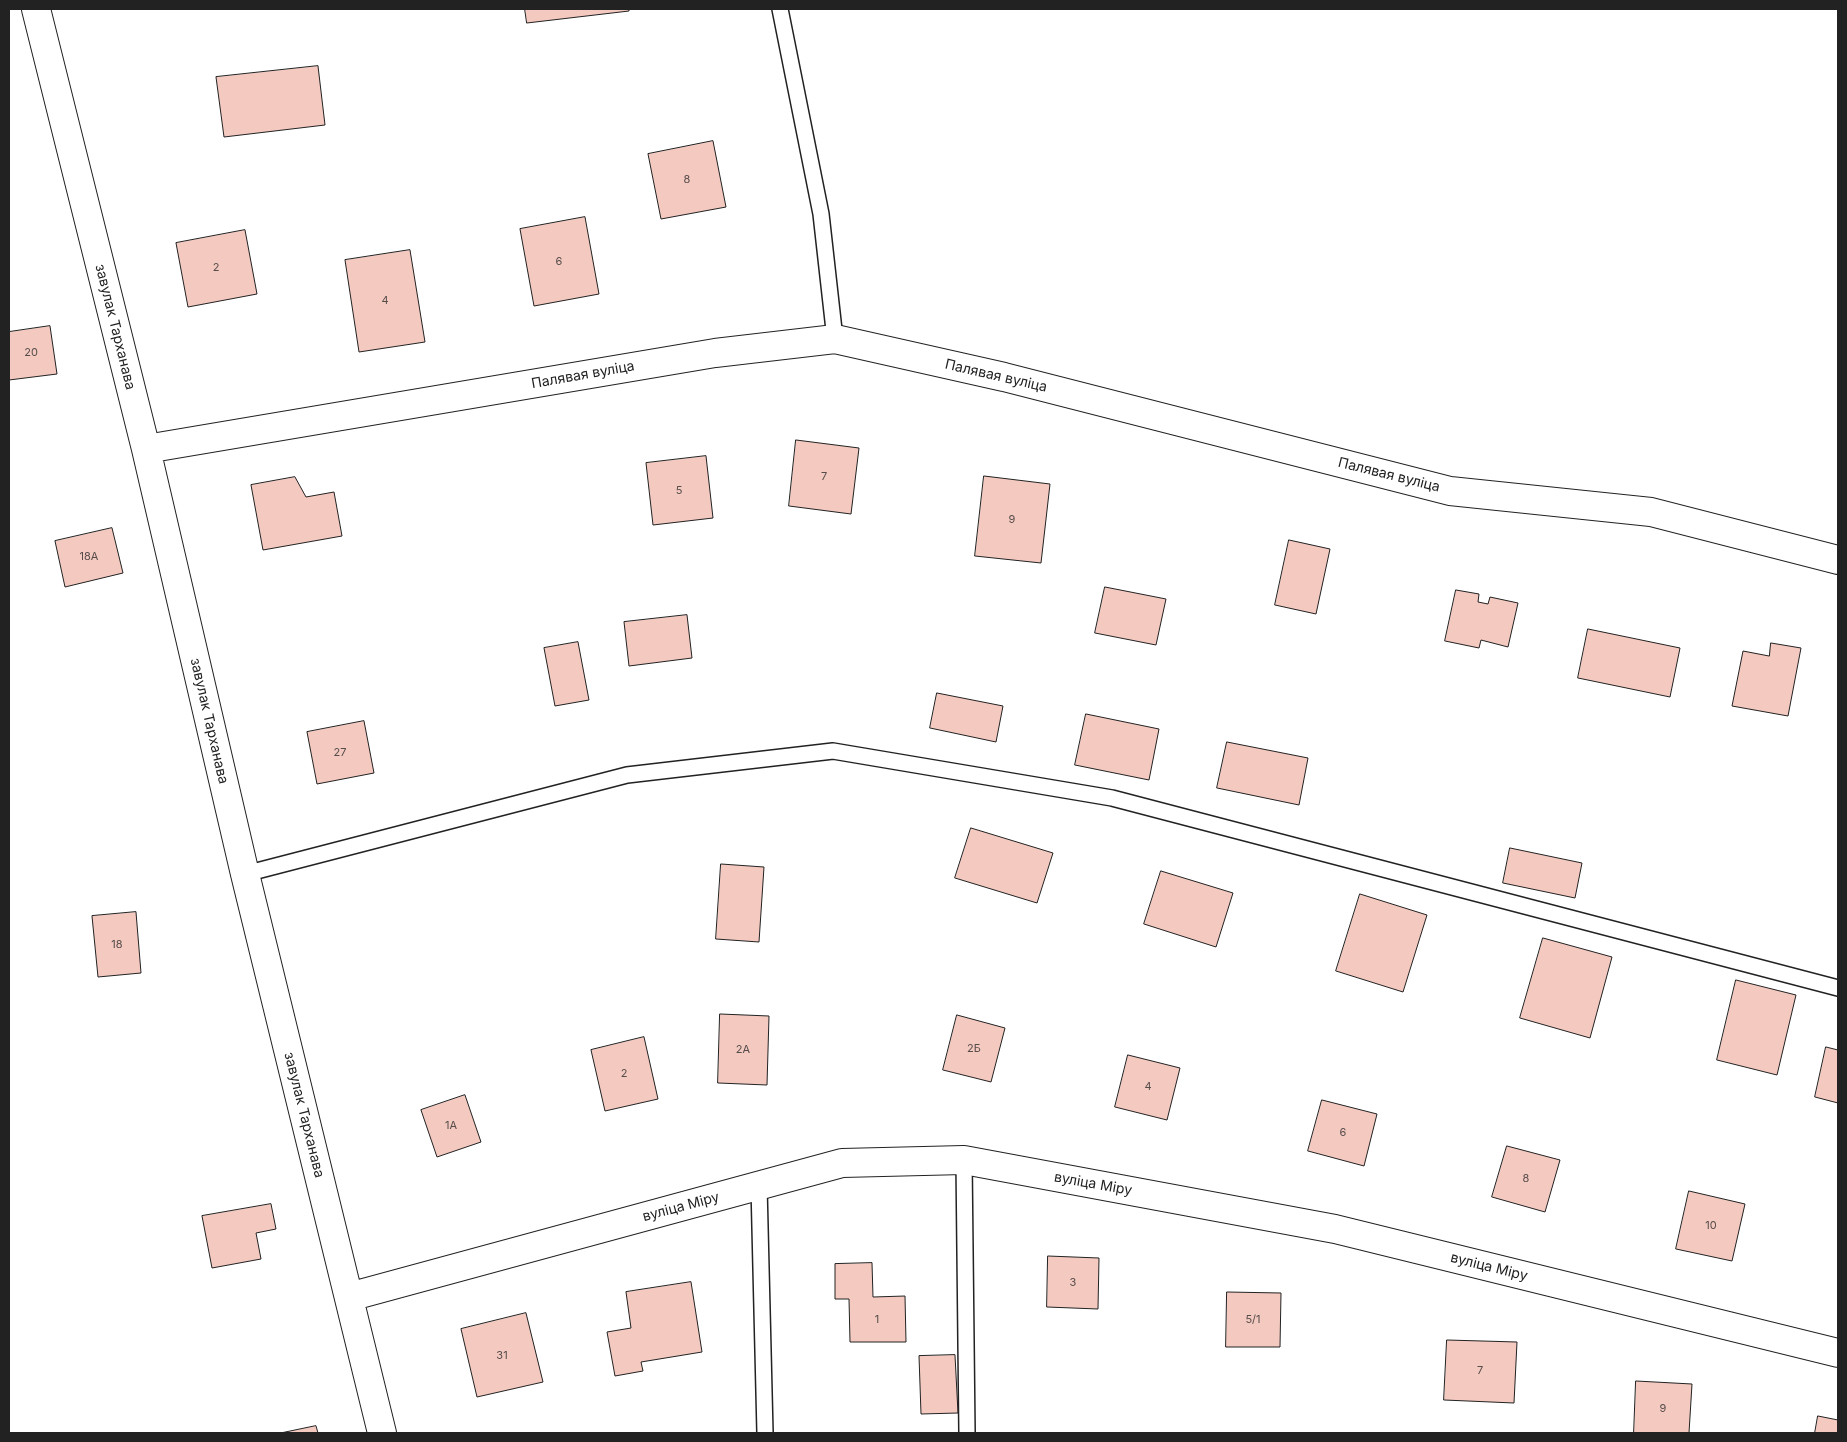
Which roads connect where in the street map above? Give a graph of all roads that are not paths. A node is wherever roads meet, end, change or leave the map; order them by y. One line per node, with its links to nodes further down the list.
1 (36, 9): 4 (street, завулак Тарханава)
2 (780, 9): 3 (lane)
3 (835, 339): 4 (street, Палявая вуліца); 5 (street, Палявая вуліца)
4 (146, 449): 6 (street, завулак Тарханава)
5 (1838, 560)
6 (245, 874): 7 (lane); 10 (street, завулак Тарханава)
7 (1838, 988)
8 (964, 1160): 9 (street, вуліца Міру); 11 (street, вуліца Міру); 14 (lane)
9 (759, 1186): 10 (street, вуліца Міру); 13 (lane)
10 (349, 1297): 12 (street, завулак Тарханава)
11 (1838, 1353)
12 (382, 1433)
13 (765, 1433)
14 (967, 1433)

